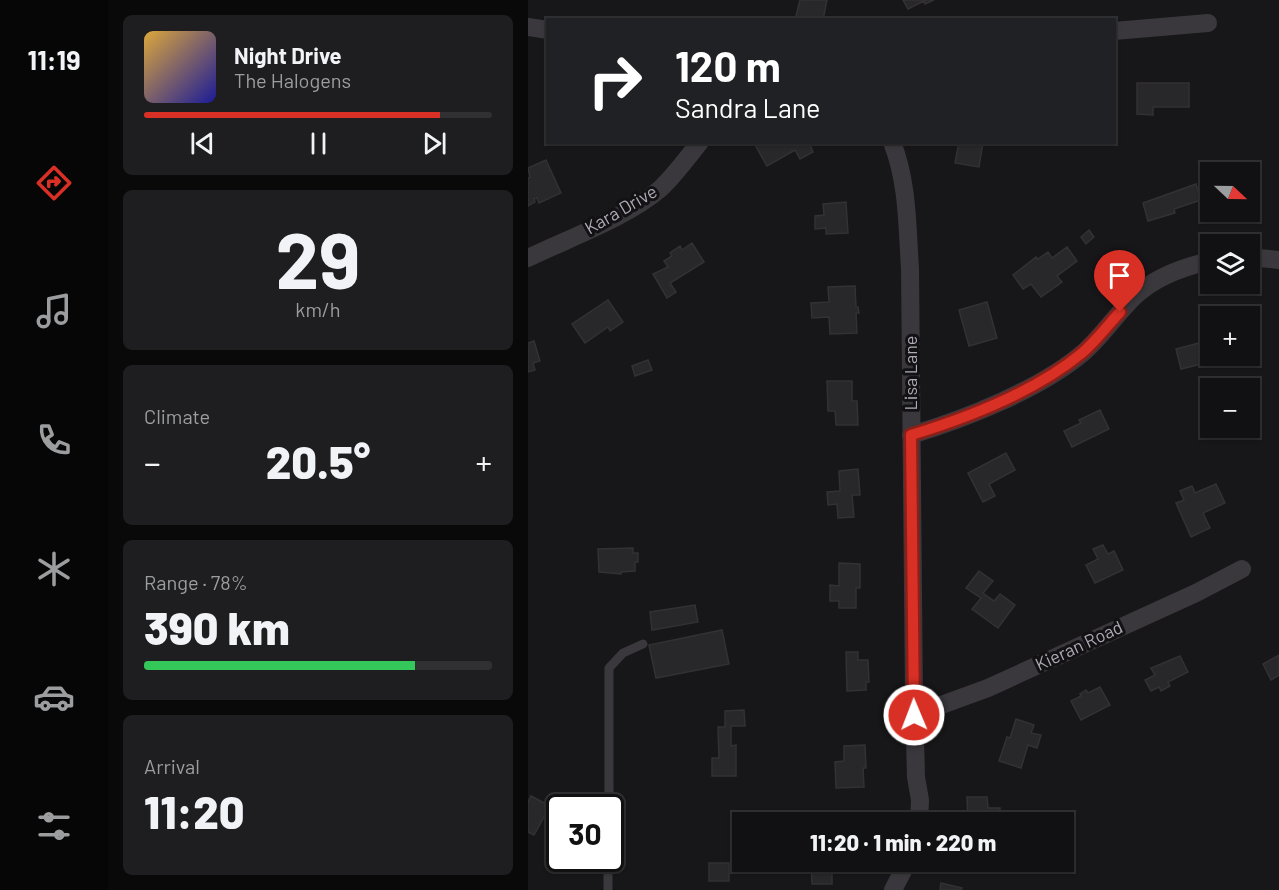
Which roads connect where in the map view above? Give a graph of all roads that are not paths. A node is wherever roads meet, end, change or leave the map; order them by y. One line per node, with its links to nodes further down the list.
1 (1208, 23): 4 (street)
2 (528, 27): 3 (street)
3 (546, 30)
4 (1116, 31)
5 (698, 144): 8 (street, Kara Drive)
6 (893, 144): 11 (street, Lisa Lane)
7 (1260, 257): 9 (street)
8 (528, 258)
9 (1279, 260)
10 (1200, 264): 11 (street)
11 (911, 435): 14 (street, Lisa Lane)
12 (1242, 569): 14 (street, Kieran Road)
13 (643, 644): 15 (lane)
14 (914, 715): 16 (street, Lisa Lane)
15 (609, 794)
16 (919, 812)
17 (608, 872): 19 (lane)
18 (902, 872): 20 (street)
19 (608, 890)
20 (893, 890)

